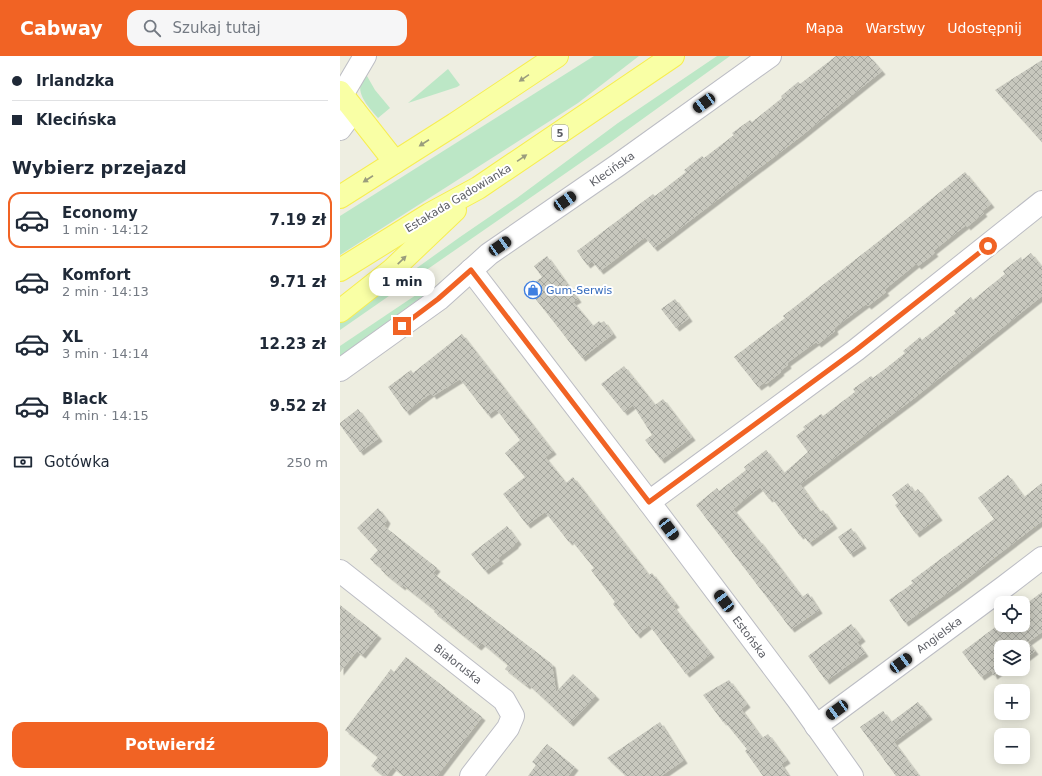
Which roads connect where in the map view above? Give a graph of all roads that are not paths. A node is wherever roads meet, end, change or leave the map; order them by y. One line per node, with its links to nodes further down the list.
1 (364, 56): 5 (street)
2 (557, 56): 7 (main road, one-way to 7)
3 (673, 56): 8 (main road, Estakada Gądowianka / 5, one-way to 3)
4 (770, 56): 12 (street, Klecińska)
5 (345, 99): 6 (street); 7 (main road)
6 (340, 130)
7 (395, 162): 9 (main road, one-way to 9)
8 (478, 188): 11 (main road, Estakada Gądowianka / 5); 13 (main road, one-way to 8)
9 (340, 197)
10 (1042, 202): 15 (street)
11 (340, 270)
12 (471, 270): 14 (street, Klecińska); 15 (street, Estońska)
13 (340, 312)
14 (340, 370)
15 (649, 502): 18 (street, Estońska)
16 (1042, 558): 18 (street, Angielska)
17 (340, 571): 19 (street, Białoruska)
18 (816, 726): 20 (street, Estońska)
19 (471, 776)
20 (852, 776)

